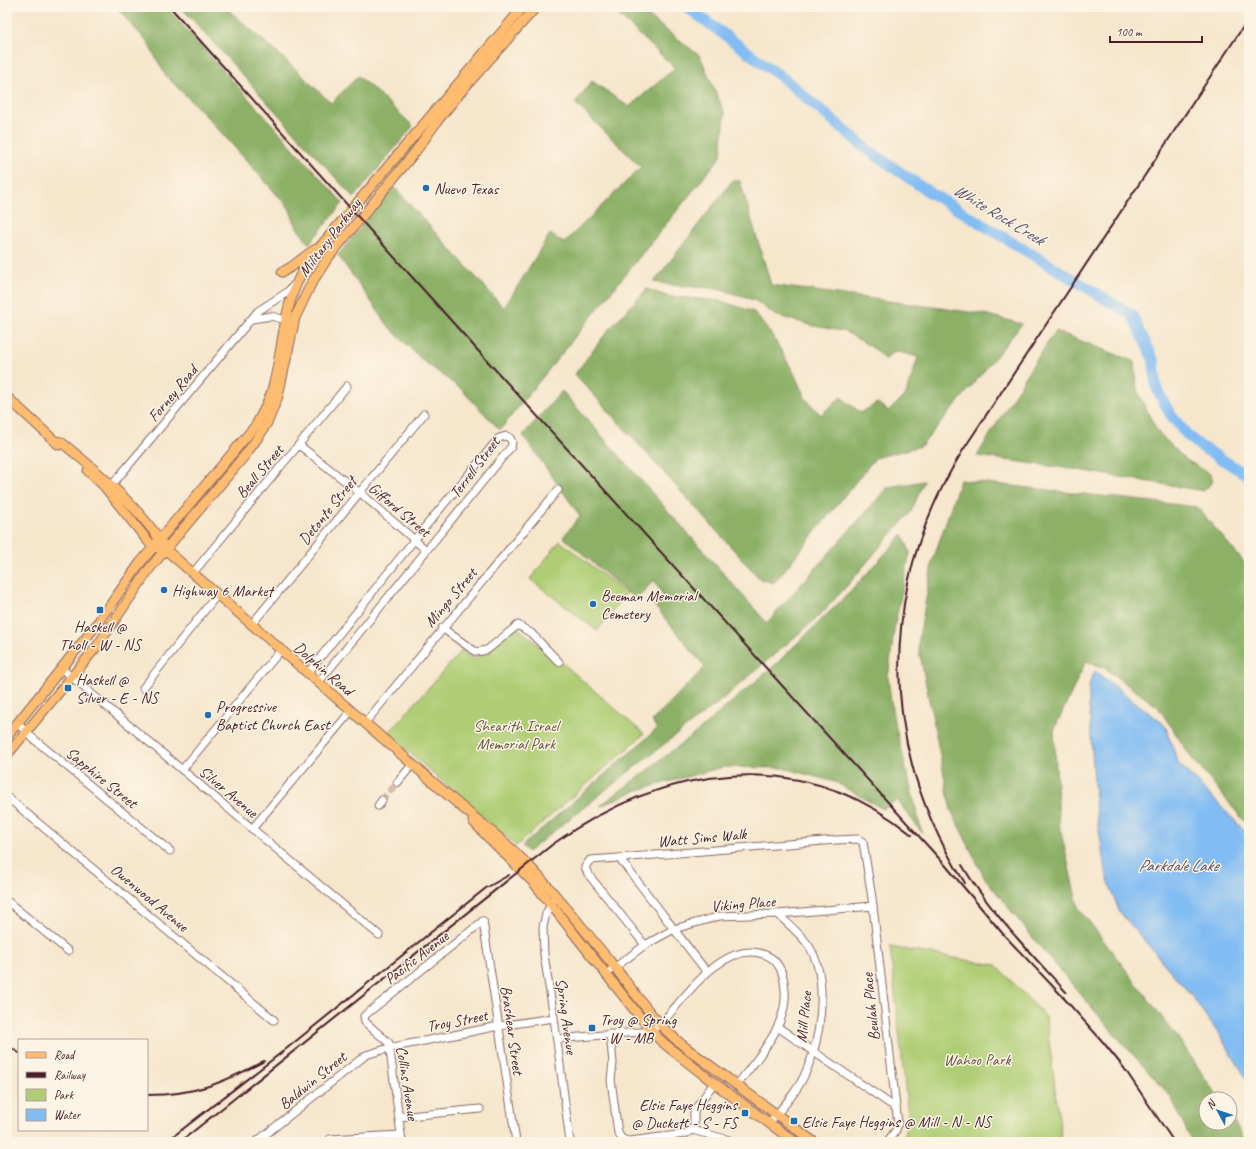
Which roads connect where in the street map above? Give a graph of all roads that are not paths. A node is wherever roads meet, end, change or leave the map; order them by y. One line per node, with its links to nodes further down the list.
1 (524, 7): 3 (main road, Military Parkway)
2 (536, 7): 3 (main road, Military Parkway)
3 (519, 19): 4 (main road, Military Parkway); 5 (main road, Military Parkway)
4 (406, 145): 5 (main road); 6 (main road, Military Parkway)
5 (415, 152): 9 (main road, Military Parkway)
6 (319, 248): 7 (main road); 8 (main road, Military Parkway)
7 (282, 272)
8 (296, 283): 10 (street, Forney Road); 11 (main road, Military Parkway)
9 (295, 318): 11 (main road); 23 (main road, Military Parkway)
10 (252, 319): 11 (street); 17 (street, Forney Road)
11 (286, 320): 20 (main road, Military Parkway)
12 (347, 386): 16 (street, Beall Street)
13 (7, 397): 15 (main road, Dolphin Road)
14 (424, 414): 19 (street, Detonte Street)
15 (55, 441): 17 (main road, Dolphin Road); 22 (main road, Dolphin Road)
16 (299, 445): 19 (street, Gifford Street); 25 (street, Beall Street)
17 (112, 485): 20 (main road, Dolphin Road)
18 (558, 490): 29 (street, Mingo Street)
19 (359, 492): 21 (street, Gifford Street); 27 (street, Detonte Street)
20 (160, 538): 22 (main road, Military Parkway); 23 (main road, Dolphin Road)
21 (415, 539): 24 (street, Gifford Street); 24 (street, Terrell Street); 34 (street, Terrell Street)
22 (153, 547): 23 (main road); 28 (main road, Military Parkway)
23 (165, 549): 25 (main road, Dolphin Road); 30 (main road, Military Parkway)
24 (426, 550): 36 (street, Terrell Street)
25 (193, 573): 26 (main road, Dolphin Road)
26 (217, 595): 27 (main road, Dolphin Road); 37 (street)
27 (252, 624): 31 (main road, Dolphin Road)
28 (94, 628): 30 (main road); 33 (main road, Military Parkway)
29 (442, 628): 32 (street); 40 (street, Mingo Street)
30 (104, 636): 35 (main road, Military Parkway)
31 (281, 650): 34 (main road, Dolphin Road); 45 (street)
32 (559, 662)
33 (62, 669): 35 (street, Silver Avenue); 39 (main road, Military Parkway)
34 (307, 674): 36 (main road, Dolphin Road)
35 (72, 677): 41 (main road, Military Parkway); 45 (street, Silver Avenue)
36 (318, 683): 38 (main road, Dolphin Road)
37 (143, 688)
38 (351, 712): 40 (main road, Dolphin Road); 48 (street)
39 (17, 723): 41 (street, Sapphire Street); 42 (main road, Military Parkway)
40 (364, 723): 44 (main road, Dolphin Road)
41 (26, 732): 43 (main road, Military Parkway); 49 (street, Sapphire Street)
42 (7, 736)
43 (7, 755)
44 (412, 764): 46 (street); 51 (main road, Dolphin Road)
45 (182, 770): 48 (street, Silver Avenue)
46 (397, 783)
47 (7, 797): 65 (street, Owenwood Avenue)
48 (252, 829): 57 (street, Silver Avenue)
49 (170, 851)
50 (618, 858): 53 (street, Watt Sims Walk); 56 (street); 58 (street, Watt Sims Walk)
51 (553, 900): 60 (main road); 62 (main road); 64 (street, Spring Avenue)
52 (7, 901): 59 (street)
53 (873, 904): 54 (street, Viking Place); 76 (street, Beulah Place)
54 (778, 914): 56 (street, Viking Place); 73 (street, Mill Place)
55 (483, 921): 63 (street, Pacific Avenue); 67 (street, Brashear Street)
56 (674, 929): 58 (street, Viking Place); 61 (street)
57 (379, 934)
58 (645, 945): 60 (street, Viking Place)
59 (68, 951)
60 (615, 968): 62 (street, Viking Place); 66 (main road)
61 (707, 972): 66 (street); 68 (street)
62 (606, 974): 69 (main road)
63 (366, 1014): 72 (street, Collins Avenue)
64 (554, 1018): 67 (street, Troy Street); 71 (street, Spring Avenue)
65 (274, 1020)
66 (659, 1024): 69 (street); 75 (main road)
67 (498, 1026): 72 (street, Troy Street); 85 (street, Brashear Street)
68 (779, 1028): 73 (street); 75 (street)
69 (651, 1030): 70 (street); 74 (main road)
70 (610, 1034): 71 (street); 81 (street)
71 (557, 1039): 86 (street, Spring Avenue)
72 (389, 1048): 79 (street, Collins Avenue); 84 (street, Baldwin Street)
73 (814, 1052): 76 (street); 78 (street, Mill Place)
74 (714, 1083): 80 (main road); 81 (street)
75 (737, 1085): 78 (main road)
76 (896, 1108): 90 (street, Beulah Place)
77 (480, 1109): 79 (street)
78 (776, 1115): 80 (street, Mill Place); 89 (main road)
79 (399, 1117): 82 (street, Collins Avenue)
80 (769, 1123): 88 (main road)
81 (692, 1130): 87 (street)
82 (402, 1138): 83 (street)
83 (330, 1139)
84 (256, 1142)
85 (516, 1142)
86 (570, 1142)
87 (733, 1142)
88 (795, 1142)
89 (814, 1142)
90 (887, 1142)

